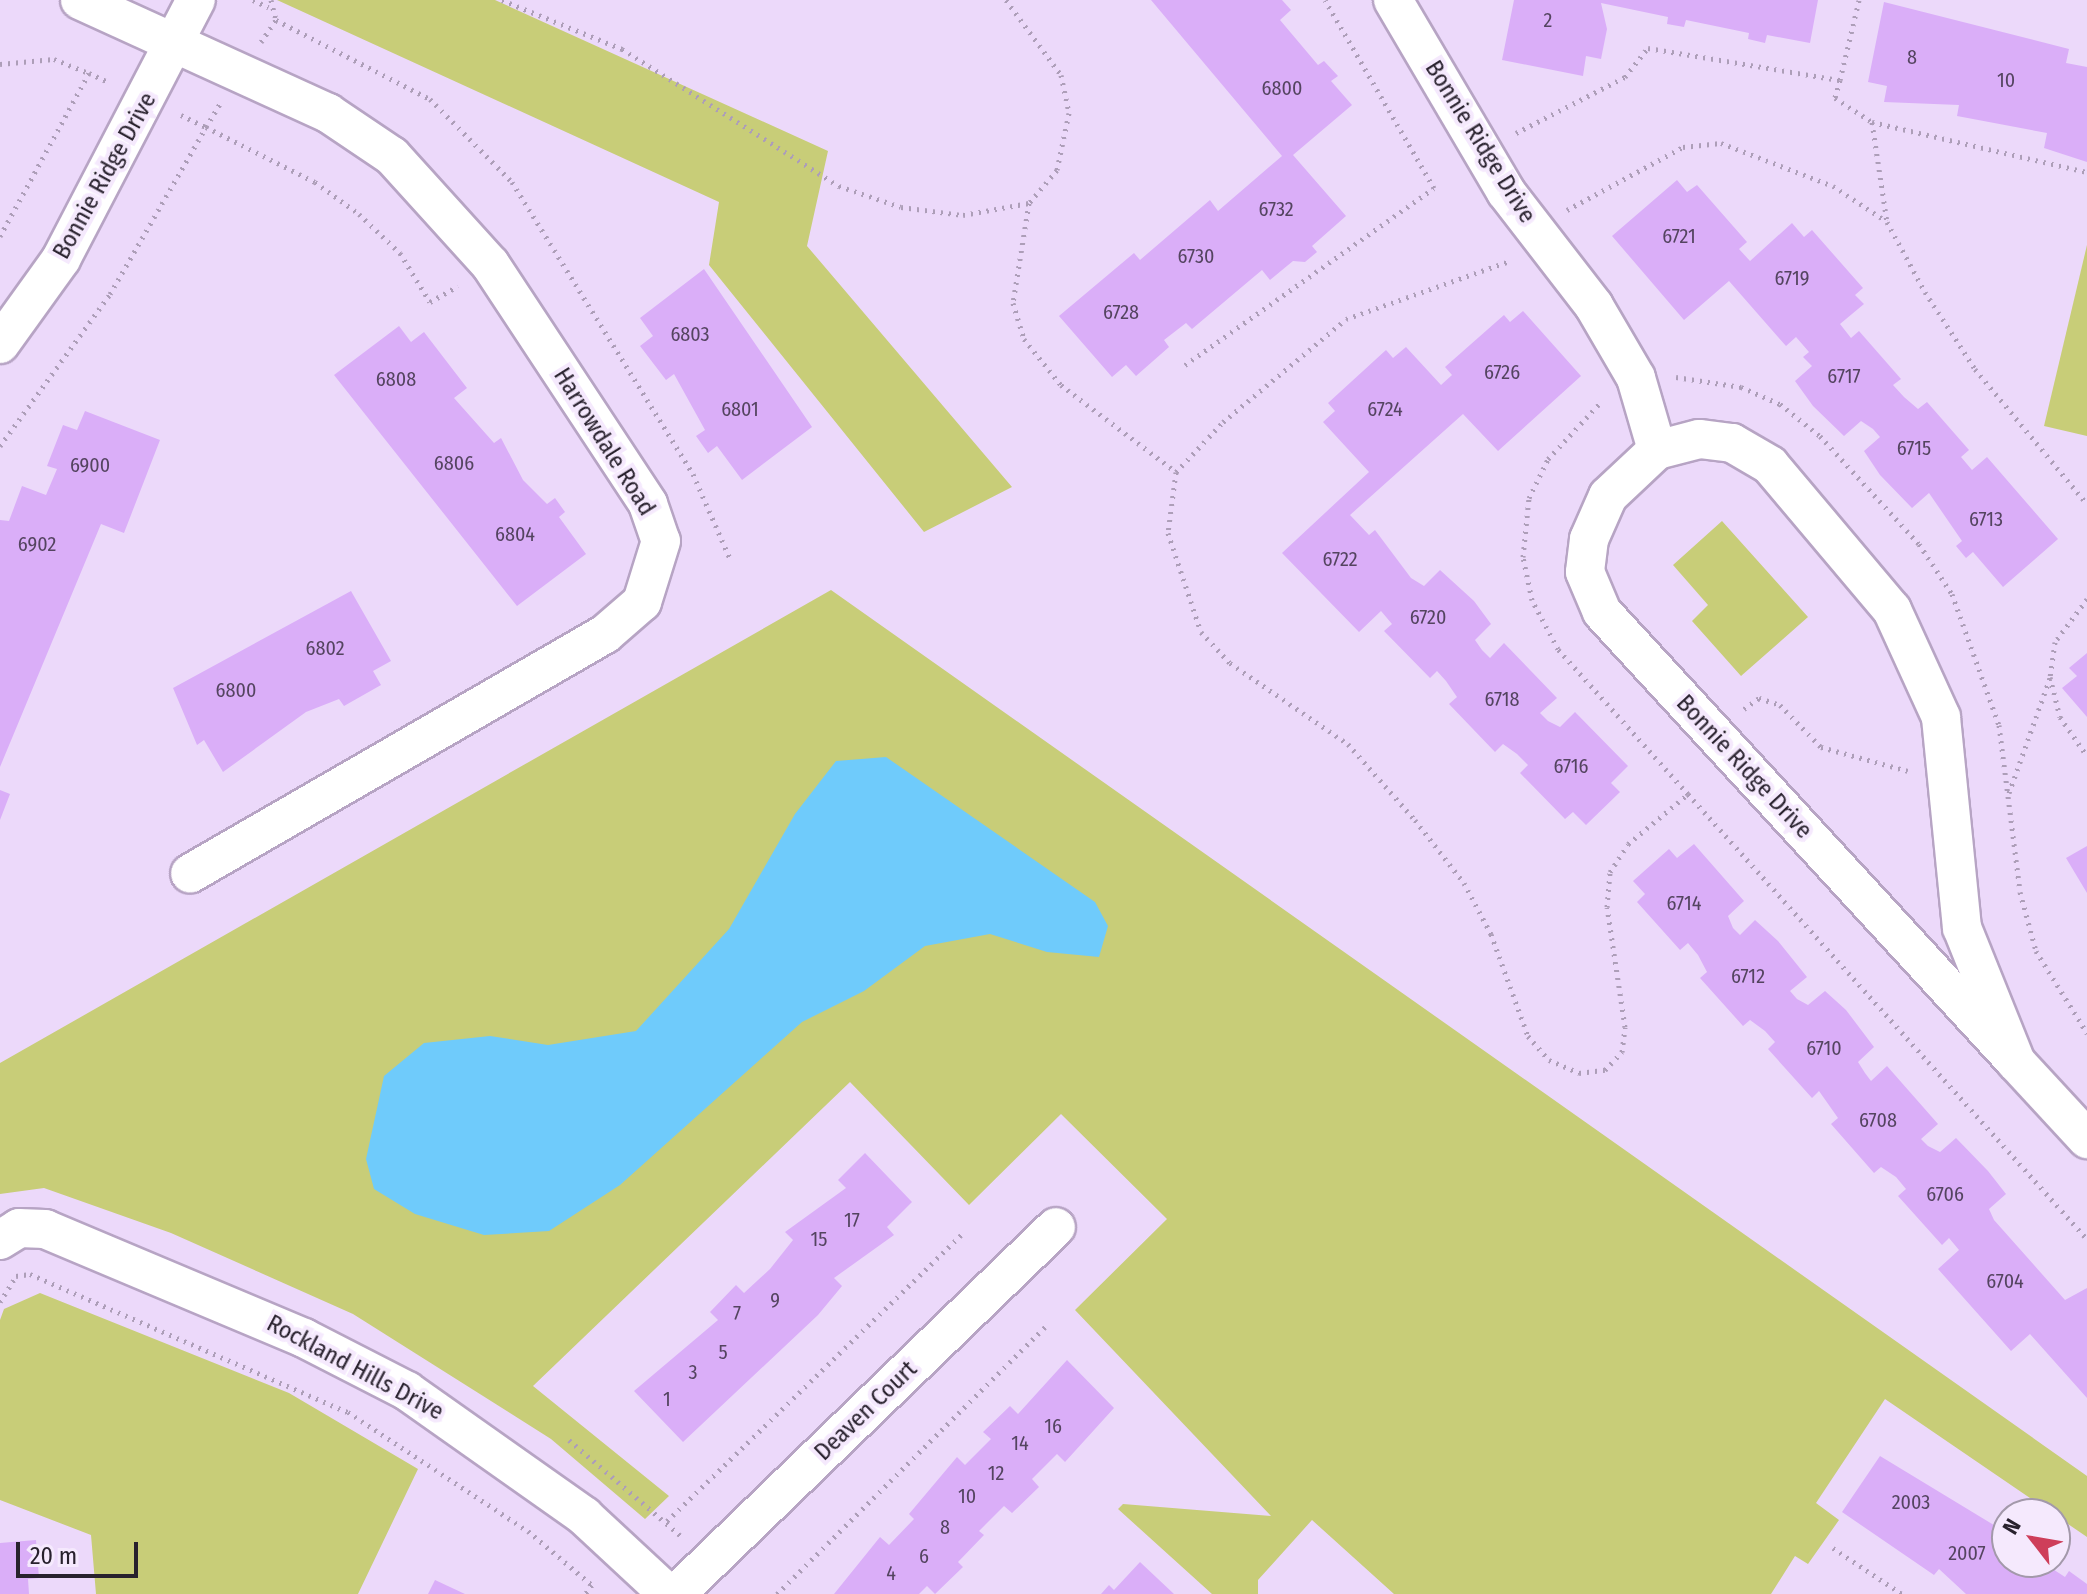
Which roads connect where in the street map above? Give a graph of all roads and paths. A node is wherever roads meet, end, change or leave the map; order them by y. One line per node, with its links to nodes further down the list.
1 (80, 0): 10 (street, Harrowdale Road)
2 (196, 0): 10 (street, Bonnie Ridge Drive)
3 (253, 0): 9 (path)
4 (502, 0): 16 (path)
5 (1006, 0): 16 (path)
6 (1325, 0): 22 (path)
7 (1393, 0): 18 (street, Bonnie Ridge Drive)
8 (1859, 0): 12 (path)
9 (268, 7)
10 (178, 41): 21 (street, Bonnie Ridge Drive); 35 (street, Harrowdale Road)
11 (0, 64): 19 (path)
12 (1840, 80): 13 (path); 14 (path)
13 (1872, 122): 15 (path); 17 (path)
14 (1511, 136)
15 (2087, 172)
16 (1029, 203): 26 (path)
17 (1887, 222): 18 (path); 27 (path)
18 (1554, 230): 23 (street, Bonnie Ridge Drive); 26 (path)
19 (0, 236)
20 (472, 295): 24 (path)
21 (0, 344)
22 (1185, 365)
23 (1636, 378): 25 (street, Bonnie Ridge Drive); 33 (path); 34 (path)
24 (0, 446)
25 (1657, 450): 37 (street, Bonnie Ridge Drive); 37 (street, Bonnie Ridge Drive)
26 (1176, 472): 33 (path)
27 (2087, 504)
28 (2087, 599): 29 (path)
29 (2050, 677): 31 (path); 34 (path)
30 (1730, 718): 32 (path)
31 (2087, 756)
32 (1919, 772)
33 (1688, 794): 41 (path)
34 (2008, 796): 36 (path)
35 (190, 874)
36 (2087, 1033)
37 (2016, 1062): 38 (street, Bonnie Ridge Drive)
38 (2087, 1139)
39 (1056, 1227): 48 (street, Deaven Court)
40 (963, 1233): 46 (path)
41 (2087, 1239)
42 (0, 1240): 52 (street, Rockland Hills Drive)
43 (0, 1302): 49 (path)
44 (1048, 1324): 54 (path)
45 (569, 1440): 46 (path)
46 (667, 1521): 48 (path)
47 (1833, 1548): 55 (path)
48 (707, 1563): 53 (street, Deaven Court)
49 (592, 1585): 50 (path); 51 (path)
50 (585, 1594)
51 (599, 1594)
52 (668, 1594)
53 (676, 1594)
54 (777, 1594)
55 (1902, 1594)

